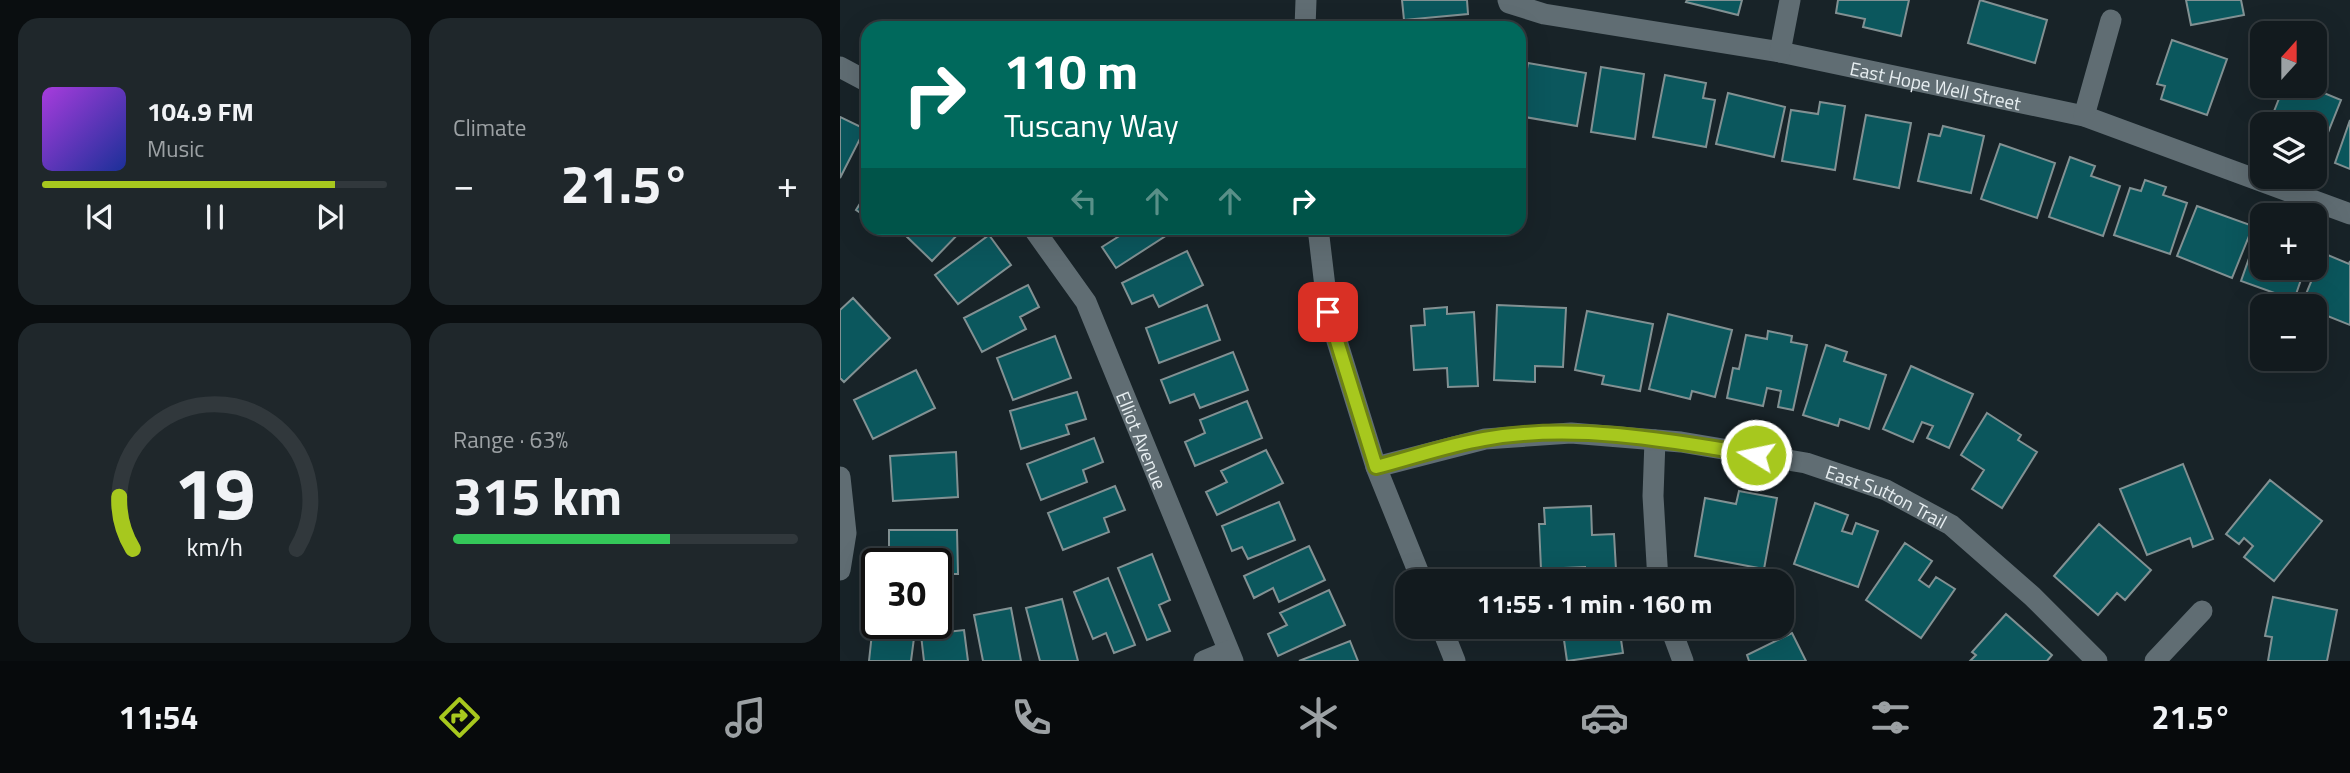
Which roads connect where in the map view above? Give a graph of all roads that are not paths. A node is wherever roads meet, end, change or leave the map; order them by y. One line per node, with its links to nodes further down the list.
1 (1306, 0): 5 (street)
2 (1790, 0): 6 (street)
3 (1508, 2): 6 (street, East Hope Well Street)
4 (2111, 20): 9 (street)
5 (1305, 21)
6 (1780, 52): 9 (street, East Hope Well Street)
7 (840, 66): 8 (street)
8 (861, 78)
9 (2084, 116): 10 (street, East Hope Well Street)
10 (2350, 214)
11 (1038, 235): 22 (street, Elliot Avenue)
12 (1319, 235): 14 (street)
13 (1655, 440): 14 (street, East Sutton Trail); 17 (street); 26 (street, East Sutton Trail)
14 (1376, 467): 16 (street)
15 (840, 477): 18 (street)
16 (1417, 569)
17 (1657, 569)
18 (840, 570)
19 (2202, 611): 27 (street)
20 (1446, 639): 24 (street)
21 (1675, 639): 25 (street)
22 (1230, 656): 23 (street)
23 (1204, 661)
24 (1455, 661)
25 (1683, 661)
26 (2098, 661)
27 (2155, 661)

